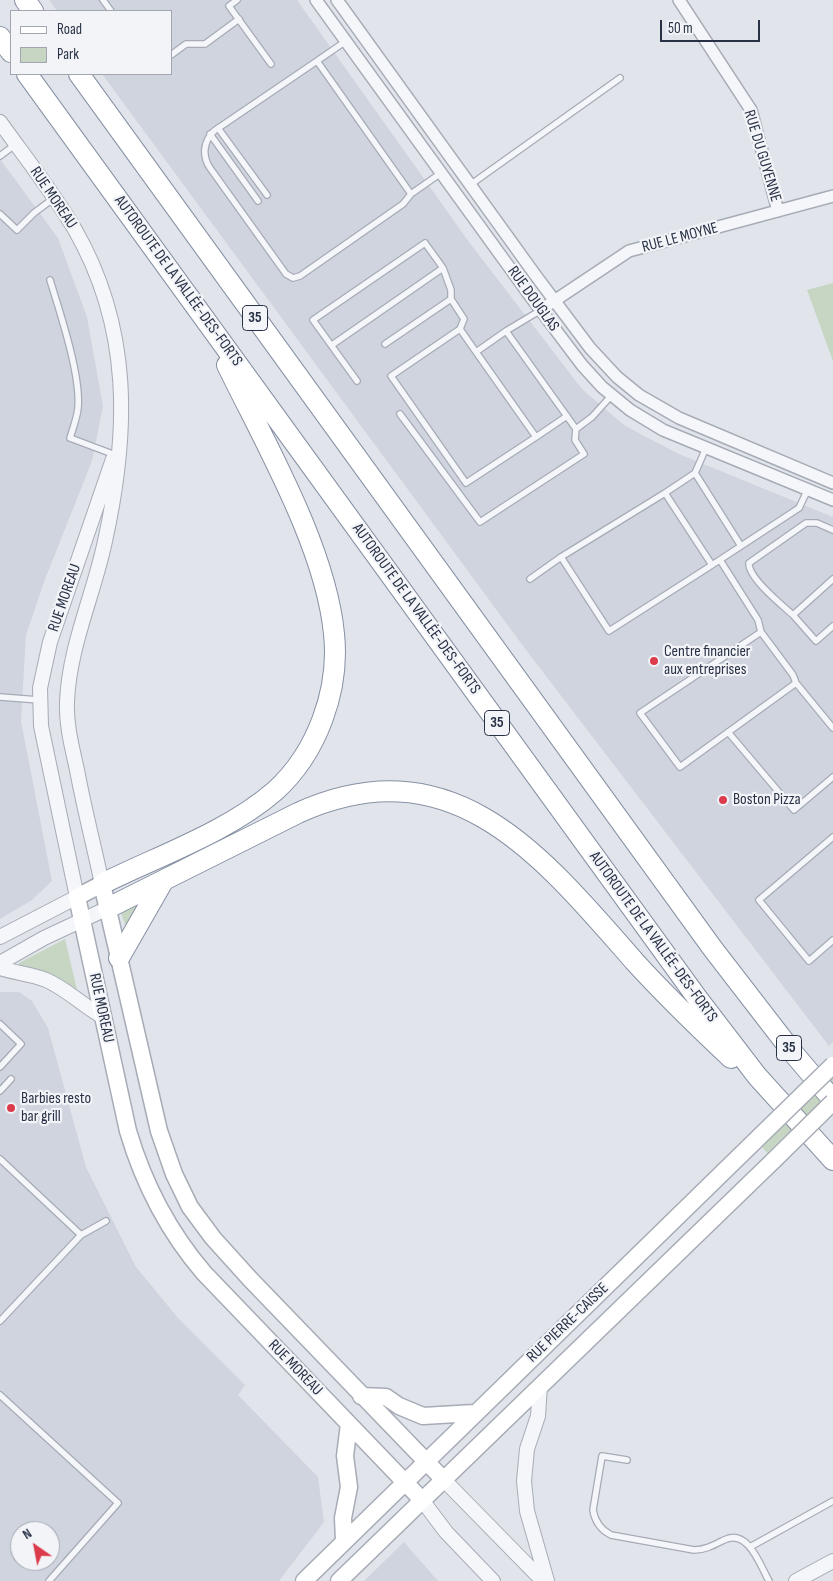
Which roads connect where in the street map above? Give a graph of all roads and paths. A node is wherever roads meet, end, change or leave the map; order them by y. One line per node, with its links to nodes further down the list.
1 (237, 0): 5 (lane)
2 (316, 0): 7 (street, RUE DOUGLAS)
3 (337, 0): 21 (street, RUE DOUGLAS)
4 (680, 0): 27 (street, RUE DU GUYENNE)
5 (239, 20): 9 (lane); 11 (lane)
6 (0, 37): 8 (highway)
7 (346, 41): 10 (lane); 20 (street, RUE DOUGLAS)
8 (10, 51)
9 (172, 54)
10 (317, 61): 16 (lane); 22 (lane)
11 (271, 64)
12 (28, 75): 34 (highway, AUTOROUTE DE LA VALLÉE-DES-FORTS / 35)
13 (79, 75): 80 (highway, 35)
14 (620, 78): 21 (lane)
15 (0, 122): 18 (street, RUE MOREAU)
16 (218, 128): 17 (lane); 23 (lane)
17 (210, 134): 22 (lane); 26 (lane)
18 (16, 144): 19 (lane); 25 (street, RUE MOREAU)
19 (0, 156)
20 (442, 173): 22 (lane); 33 (street, RUE DOUGLAS)
21 (470, 186): 32 (street, RUE DOUGLAS)
22 (411, 194)
23 (267, 195)
24 (833, 196): 27 (street, RUE LE MOYNE)
25 (54, 198): 28 (lane); 47 (street, RUE MOREAU)
26 (258, 201)
27 (778, 211): 32 (street, RUE LE MOYNE)
28 (0, 214)
29 (443, 268): 31 (lane); 38 (lane); 38 (lane)
30 (50, 280): 47 (lane)
31 (451, 299): 35 (lane); 37 (lane)
32 (555, 300): 33 (street, RUE LE MOYNE); 49 (street, RUE DOUGLAS)
33 (541, 310): 36 (lane); 41 (street, RUE DOUGLAS)
34 (206, 321): 71 (highway); 89 (highway, AUTOROUTE DE LA VALLÉE-DES-FORTS / 35)
35 (460, 329): 39 (lane); 45 (lane)
36 (506, 332): 39 (lane); 43 (lane)
37 (385, 344)
38 (332, 345): 40 (lane)
39 (476, 352): 45 (lane)
40 (357, 381)
41 (611, 396): 44 (lane); 46 (street, RUE DOUGLAS)
42 (400, 414): 44 (lane)
43 (567, 416): 44 (lane); 45 (lane)
44 (576, 429)
45 (536, 437)
46 (706, 448): 48 (lane); 50 (street, RUE DOUGLAS)
47 (117, 455): 65 (street, RUE MOREAU); 71 (street, RUE MOREAU)
48 (695, 473): 51 (lane); 54 (lane)
49 (833, 483)
50 (808, 489): 52 (street, RUE DOUGLAS); 54 (lane)
51 (665, 493): 55 (lane); 57 (lane)
52 (833, 500)
53 (833, 530): 60 (lane)
54 (741, 546): 56 (lane)
55 (561, 557): 57 (lane); 58 (lane)
56 (720, 560): 57 (lane); 62 (lane)
57 (712, 565)
58 (530, 579)
59 (833, 579): 60 (lane)
60 (793, 615): 61 (lane)
61 (833, 626)
62 (761, 632): 63 (lane); 67 (lane)
63 (796, 683): 66 (lane); 67 (lane)
64 (0, 697): 65 (lane)
65 (39, 700): 72 (street, RUE MOREAU)
66 (833, 728)
67 (728, 732): 68 (lane)
68 (833, 777)
69 (833, 837): 76 (lane)
70 (162, 883): 73 (highway); 77 (highway); 89 (highway)
71 (102, 884): 72 (main road); 73 (main road, RUE MOREAU)
72 (78, 897): 74 (main road, RUE MOREAU); 75 (street)
73 (108, 908): 74 (street); 77 (main road, RUE MOREAU)
74 (82, 920): 78 (street); 81 (main road, RUE MOREAU)
75 (0, 937)
76 (833, 940)
77 (119, 958): 99 (main road, RUE MOREAU)
78 (0, 962)
79 (0, 968): 81 (street)
80 (748, 995): 87 (highway); 88 (highway, 35)
81 (103, 1017): 101 (main road, RUE MOREAU)
82 (0, 1024): 84 (lane)
83 (833, 1065): 100 (main road, RUE PIERRE-CAISSE, bridge)
84 (0, 1066)
85 (11, 1079): 86 (lane)
86 (0, 1091)
87 (833, 1091)
88 (833, 1101): 97 (main road, RUE PIERRE-CAISSE, bridge)
89 (794, 1119): 91 (highway, AUTOROUTE DE LA VALLÉE-DES-FORTS / 35)
90 (0, 1160): 92 (lane)
91 (833, 1160)
92 (6, 1165): 93 (lane); 95 (lane)
93 (0, 1171)
94 (106, 1220): 95 (lane)
95 (81, 1235): 96 (lane)
96 (0, 1321)
97 (540, 1386): 104 (main road, RUE PIERRE-CAISSE); 116 (street)
98 (0, 1395): 111 (lane)
99 (361, 1396): 100 (main road); 103 (main road, RUE MOREAU)
100 (474, 1413): 103 (main road, RUE PIERRE-CAISSE)
101 (349, 1424): 105 (main road, RUE MOREAU); 108 (main road)
102 (627, 1460): 109 (lane)
103 (425, 1461): 104 (main road, RUE MOREAU); 105 (main road, RUE PIERRE-CAISSE)
104 (444, 1480): 106 (main road, RUE PIERRE-CAISSE); 115 (street)
105 (405, 1481): 106 (main road, RUE MOREAU); 108 (main road, RUE PIERRE-CAISSE)
106 (422, 1500): 113 (main road, RUE PIERRE-CAISSE); 114 (street)
107 (833, 1501): 109 (lane)
108 (344, 1541): 112 (main road, RUE PIERRE-CAISSE)
109 (750, 1547): 117 (lane)
110 (833, 1561): 118 (street)
111 (49, 1581)
112 (304, 1581)
113 (339, 1581)
114 (493, 1581)
115 (543, 1581)
116 (547, 1581)
117 (769, 1581)
118 (796, 1581)

